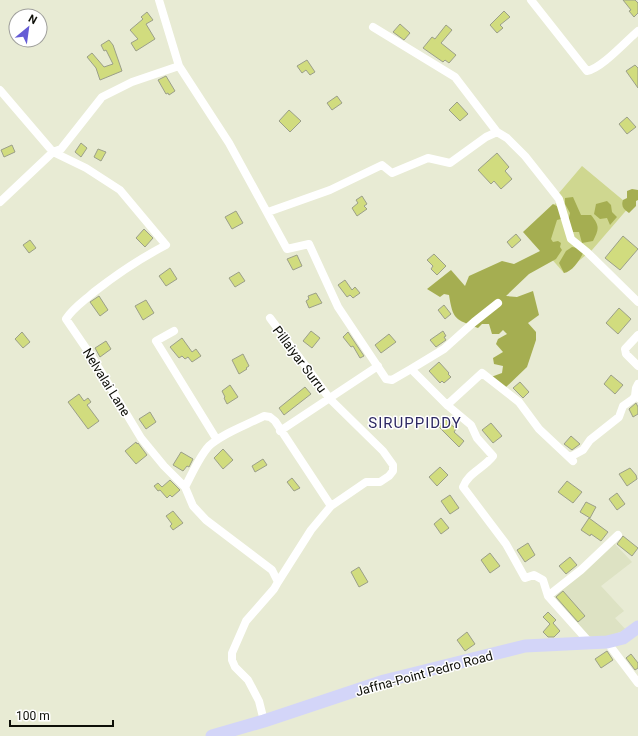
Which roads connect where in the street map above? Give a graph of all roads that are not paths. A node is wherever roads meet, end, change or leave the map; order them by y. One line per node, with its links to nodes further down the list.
1 (159, 0): 5 (street)
2 (531, 0): 4 (street)
3 (373, 27): 7 (street)
4 (638, 31)
5 (179, 66): 8 (street); 10 (street)
6 (0, 90): 8 (street, Nelvalai Lane)
7 (496, 132): 10 (street); 11 (street)
8 (53, 152): 9 (street); 25 (street, Nelvalai Lane)
9 (0, 202)
10 (268, 212): 16 (street)
11 (638, 302)
12 (498, 303): 18 (street)
13 (270, 318): 21 (street, Pillaiyar Surru)
14 (174, 331): 24 (street)
15 (638, 335): 17 (street)
16 (378, 366): 18 (street); 21 (street, Pillaiyar Surru)
17 (638, 366)
18 (411, 369): 22 (street)
19 (638, 384): 20 (street)
20 (636, 397): 22 (street)
21 (330, 399): 23 (street, Pillaiyar Surru); 26 (street, Pillaiyar Surru)
22 (447, 405): 29 (street)
23 (280, 431): 24 (street); 26 (street)
24 (217, 440): 25 (street)
25 (185, 487): 28 (street, Nelvalai Lane)
26 (332, 506): 28 (street, Pillaiyar Surru)
27 (618, 535): 29 (street)
28 (278, 582): 34 (street)
29 (548, 596): 32 (street)
30 (638, 627): 31 (main road, Jaffna-Point Pedro Road)
31 (607, 642): 32 (main road, Jaffna-Point Pedro Road); 33 (street)
32 (590, 644): 34 (main road, Jaffna-Point Pedro Road)
33 (638, 684)
34 (264, 721): 35 (main road, Jaffna-Point Pedro Road)
35 (212, 736)

